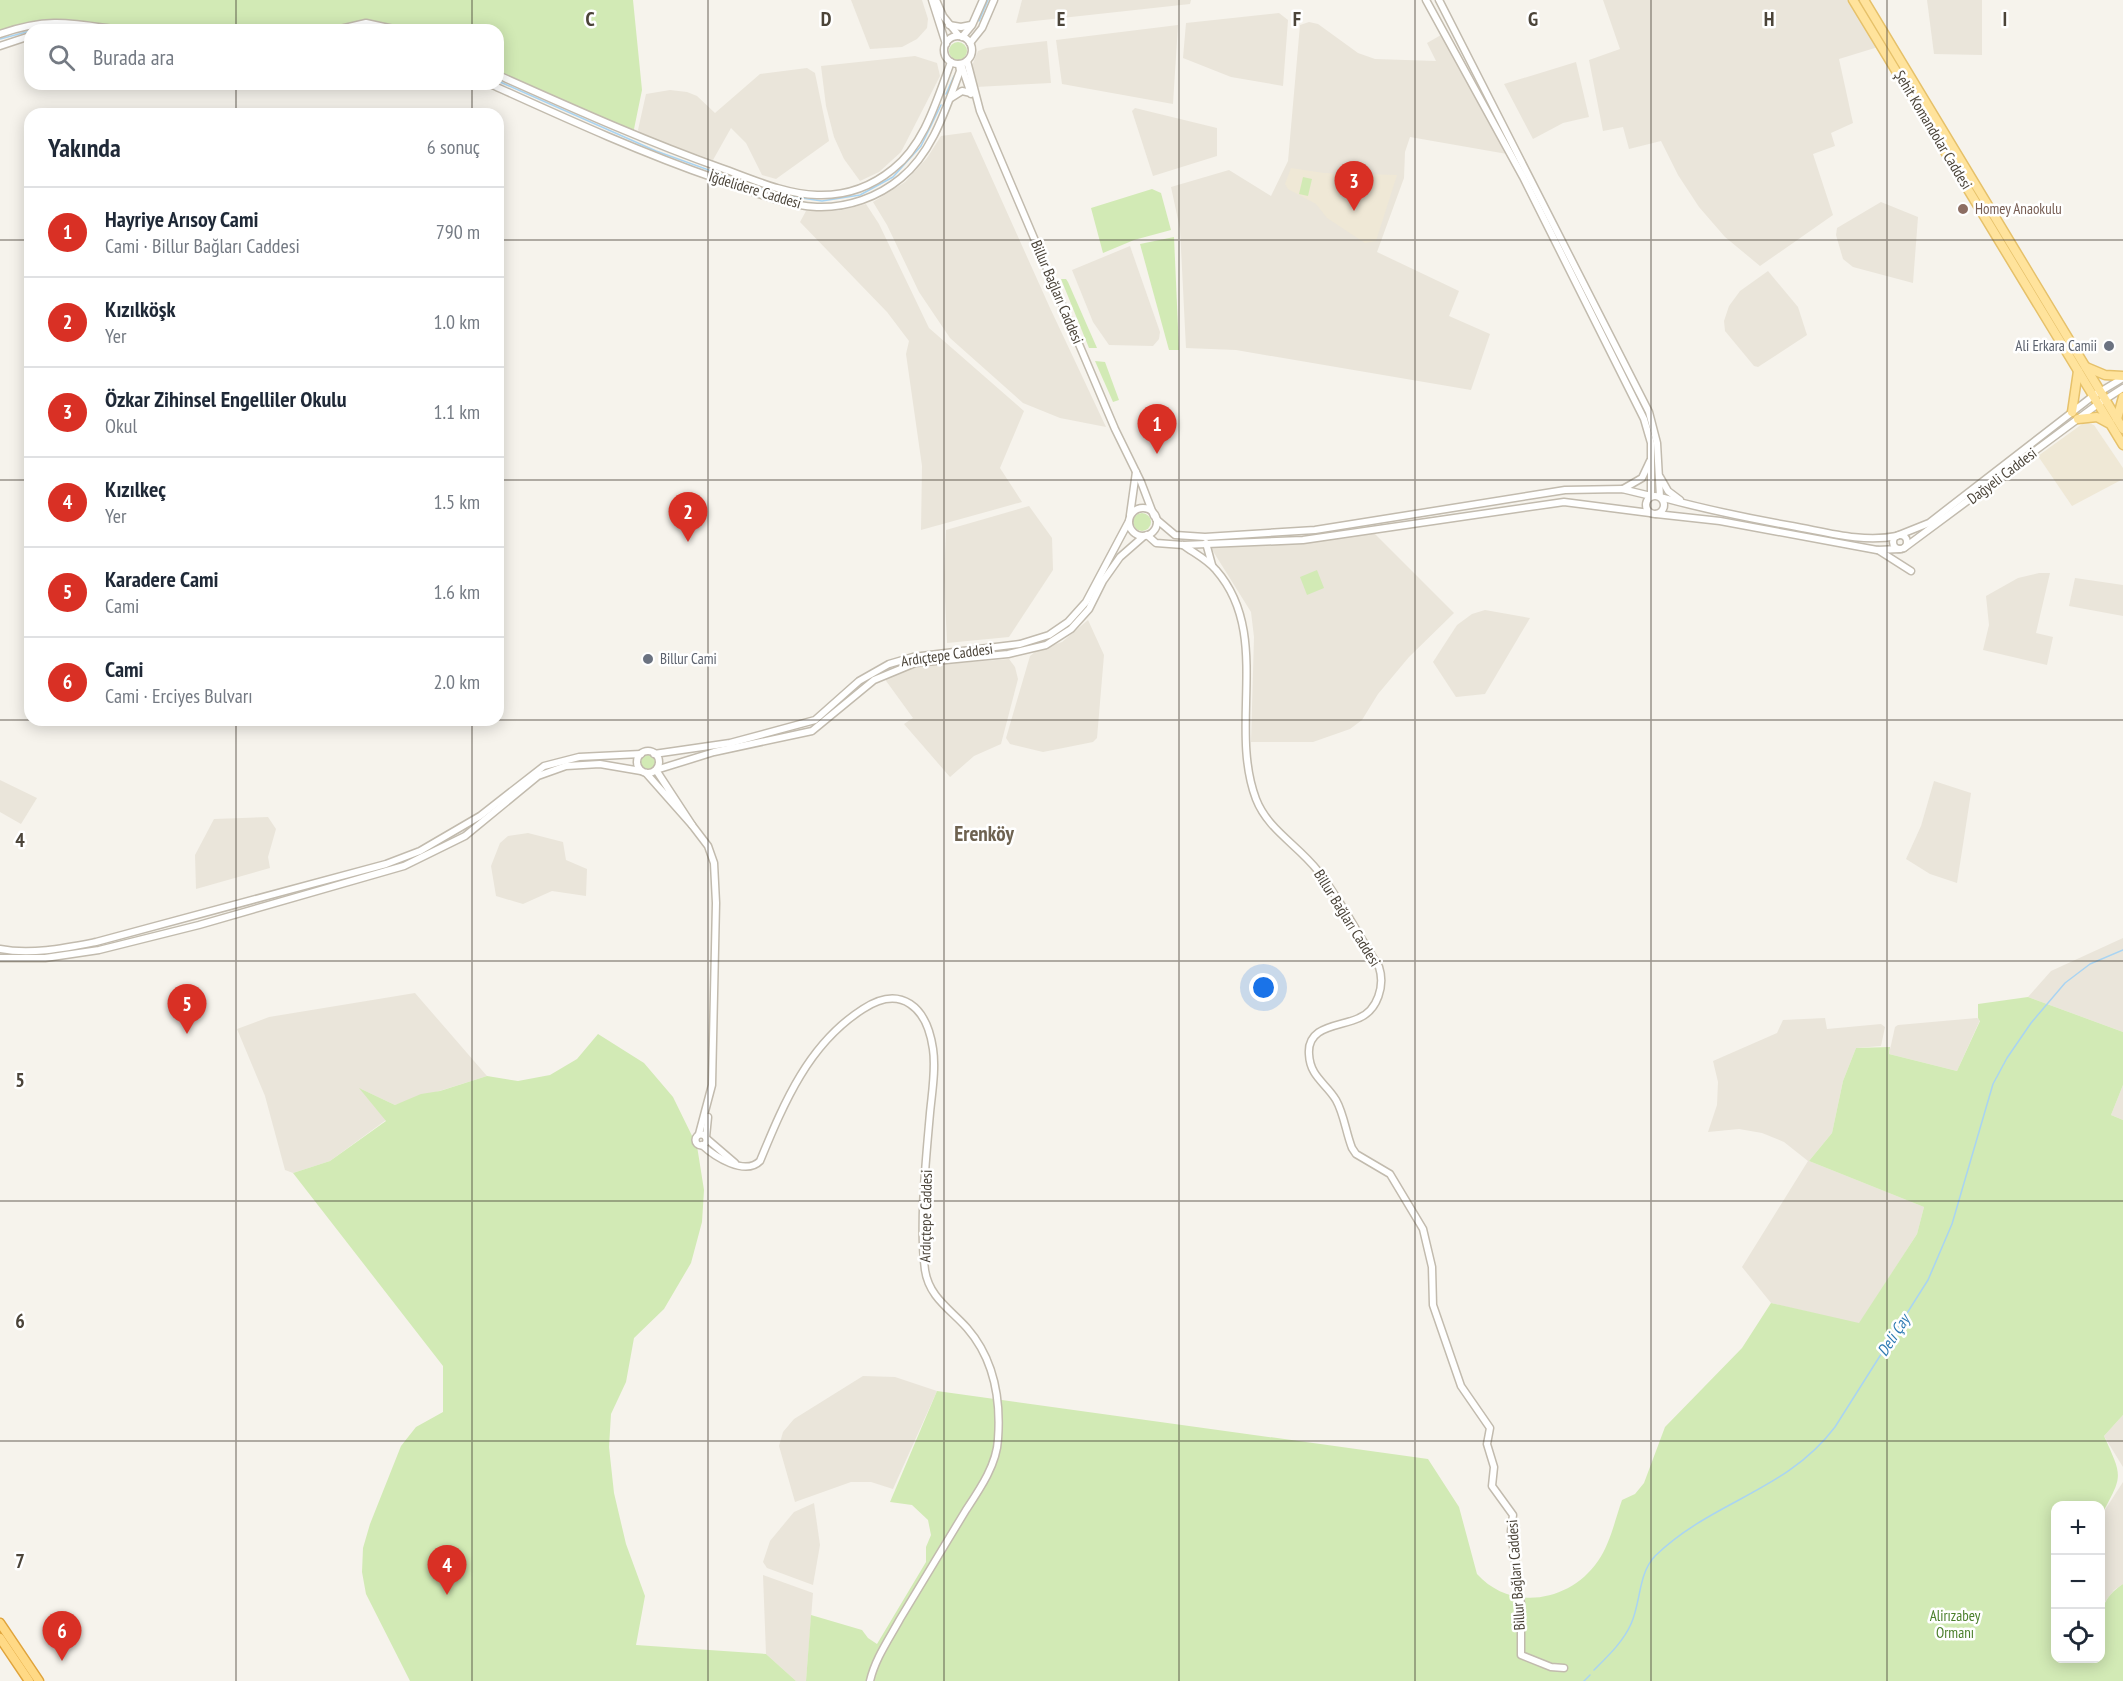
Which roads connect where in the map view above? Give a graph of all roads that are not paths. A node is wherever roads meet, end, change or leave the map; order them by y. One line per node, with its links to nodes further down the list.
1 (932, 0): 18 (street)
2 (936, 0): 12 (street)
3 (983, 0): 13 (street)
4 (994, 0): 17 (street)
5 (1426, 0): 38 (street)
6 (1439, 0): 40 (street)
7 (1853, 0): 29 (main road, Şehit Komandolar Caddesi)
8 (1864, 0): 29 (main road, Şehit Komandolar Caddesi)
9 (28, 24): 10 (street)
10 (73, 24)
11 (24, 25): 14 (street)
12 (949, 25): 13 (street); 15 (street)
13 (972, 25): 15 (street)
14 (0, 34)
15 (960, 37): 17 (street); 18 (street)
16 (24, 38): 19 (street)
17 (970, 43): 21 (street)
18 (946, 44): 20 (street)
19 (0, 46)
20 (951, 62): 21 (street); 25 (street, İğdelidere Caddesi)
21 (962, 63): 24 (street); 26 (street, İğdelidere Caddesi); 28 (street)
22 (504, 78): 25 (street, İğdelidere Caddesi)
23 (504, 90): 27 (street, İğdelidere Caddesi)
24 (971, 93): 26 (street); 28 (street)
25 (938, 96): 27 (street)
26 (949, 101): 27 (street, İğdelidere Caddesi)
27 (946, 108)
28 (981, 111): 39 (street, Billur Bağları Caddesi)
29 (2081, 368): 30 (main road); 32 (main road, Şehit Komandolar Caddesi); 34 (main road)
30 (2123, 377): 32 (street)
31 (2123, 388): 32 (street)
32 (2099, 397): 34 (street, Dağyeli Caddesi); 35 (main road, Şehit Komandolar Caddesi)
33 (2123, 397): 35 (main road)
34 (2075, 415): 35 (main road); 49 (street, Dağyeli Caddesi); 52 (street, Dağyeli Caddesi)
35 (2114, 422): 36 (main road, Şehit Komandolar Caddesi); 37 (main road, Şehit Komandolar Caddesi)
36 (2123, 429)
37 (2123, 446)
38 (1651, 458): 41 (street); 42 (street)
39 (1136, 471): 46 (street, Billur Bağları Caddesi); 47 (street)
40 (1657, 471): 43 (street); 44 (street)
41 (1622, 489): 42 (street, Dağyeli Caddesi); 50 (street)
42 (1652, 496): 43 (street, Dağyeli Caddesi); 45 (street)
43 (1660, 497): 44 (street, Dağyeli Caddesi); 45 (street)
44 (1691, 506): 49 (street, Dağyeli Caddesi)
45 (1653, 514): 50 (street); 53 (street)
46 (1155, 517): 47 (street); 48 (street); 50 (street)
47 (1129, 520): 48 (street); 57 (street, Ardıçtepe Caddesi)
48 (1145, 536): 51 (street); 58 (street)
49 (1898, 536): 52 (street); 52 (street)
50 (1206, 541): 51 (street); 54 (street, Billur Bağları Caddesi)
51 (1184, 545): 54 (street, Billur Bağları Caddesi)
52 (1902, 548): 53 (street)
53 (1877, 550): 55 (street)
54 (1212, 565): 65 (street, Billur Bağları Caddesi)
55 (1911, 570)
56 (641, 754): 57 (street); 59 (street); 61 (street)
57 (654, 754): 58 (street)
58 (656, 770): 59 (street); 60 (street)
59 (644, 772): 60 (street); 62 (street)
60 (692, 825): 68 (street, Ardıçtepe Caddesi)
61 (0, 949)
62 (0, 958)
63 (0, 1623): 67 (highway)
64 (0, 1638): 66 (highway)
65 (1564, 1668)
66 (29, 1681)
67 (39, 1681)
68 (870, 1681)

